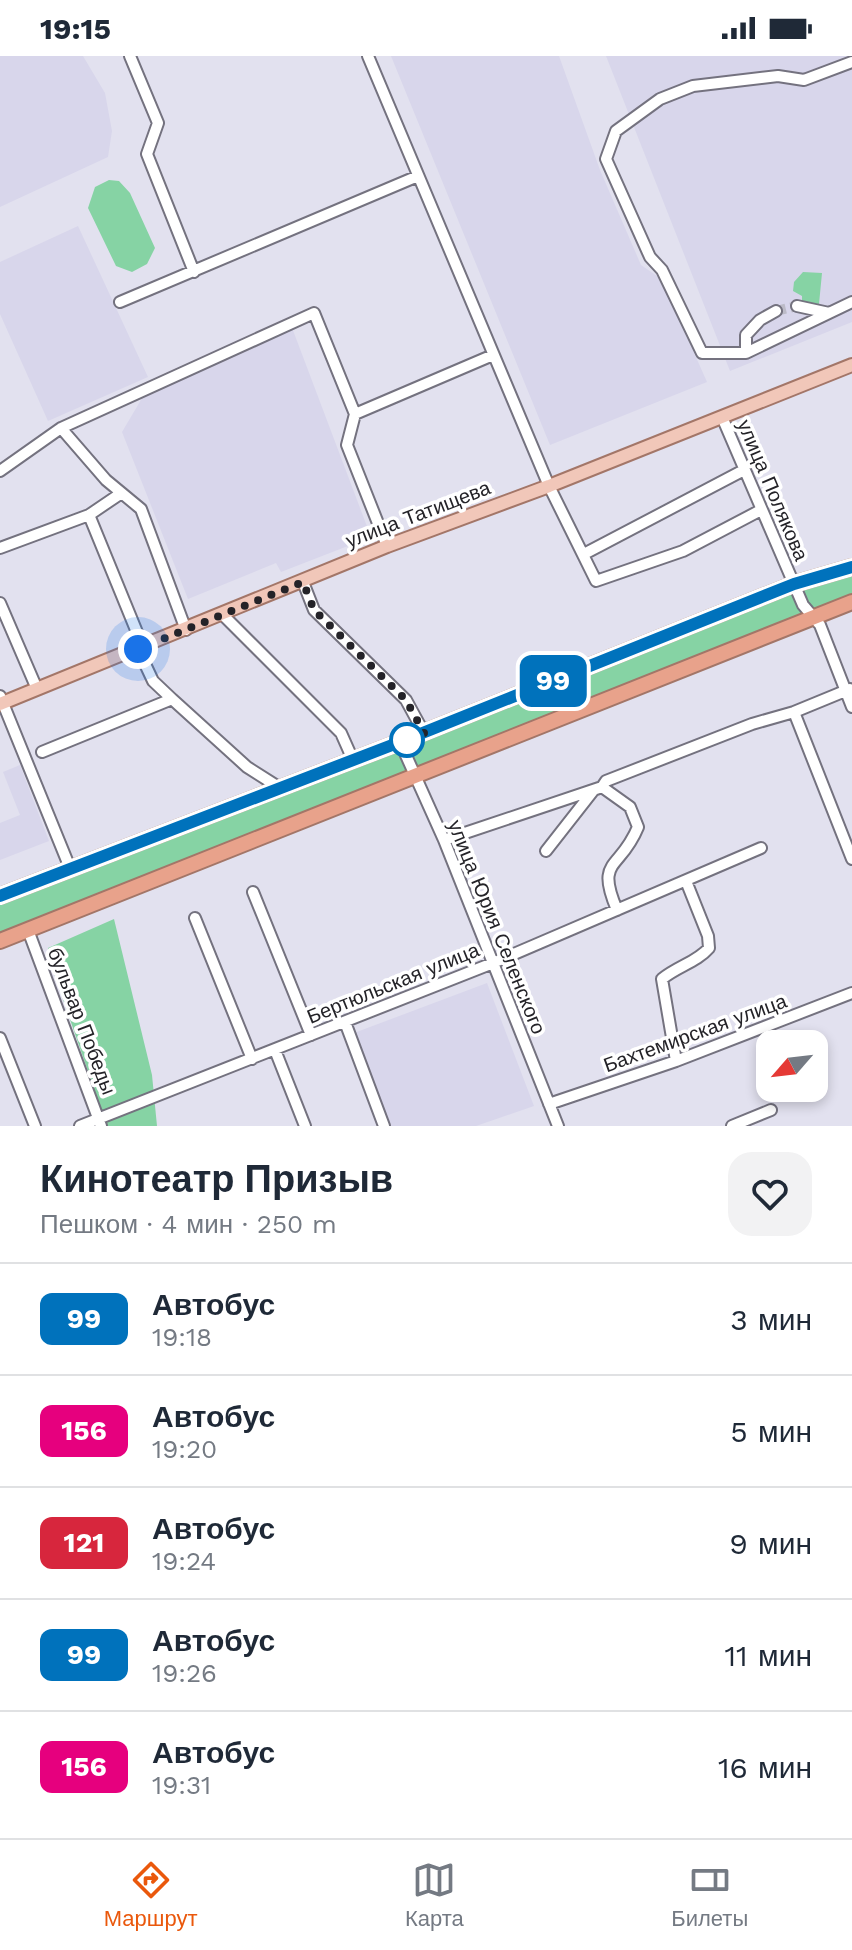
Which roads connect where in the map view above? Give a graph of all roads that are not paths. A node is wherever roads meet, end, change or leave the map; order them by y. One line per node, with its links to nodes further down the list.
1 (130, 56): 5 (street)
2 (368, 56): 4 (street)
3 (852, 62): 11 (street)
4 (418, 176): 5 (street); 12 (street)
5 (194, 272): 6 (street)
6 (120, 302)
7 (852, 302): 10 (street)
8 (797, 306): 10 (street)
9 (776, 311): 11 (street)
10 (829, 313): 11 (street)
11 (746, 353)
12 (493, 355): 14 (street); 19 (street)
13 (852, 365): 15 (main road, улица Татищева)
14 (355, 414): 16 (street); 23 (street)
15 (722, 417): 17 (street, улица Полякова); 19 (main road, улица Татищева)
16 (61, 428): 18 (street); 20 (street)
17 (744, 470): 21 (street, улица Полякова); 25 (street)
18 (0, 471)
19 (549, 486): 23 (main road, улица Татищева); 25 (street)
20 (120, 494): 22 (street); 33 (street)
21 (761, 510): 25 (street); 28 (street, улица Полякова)
22 (89, 515): 24 (street); 34 (street)
23 (387, 546): 27 (main road, улица Татищева)
24 (0, 548)
25 (584, 554)
26 (852, 567): 28 (highway)
27 (303, 582): 31 (main road, улица Татищева); 41 (street)
28 (794, 584): 32 (street, улица Полякова); 41 (highway)
29 (852, 602): 32 (highway)
30 (0, 603): 35 (street)
31 (223, 615): 33 (main road, улица Татищева); 44 (street)
32 (811, 618): 36 (street, улица Полякова); 45 (highway)
33 (186, 630): 34 (main road, улица Татищева)
34 (140, 648): 35 (main road, улица Татищева); 37 (street)
35 (37, 689): 38 (main road, улица Татищева)
36 (849, 689): 39 (street, улица Полякова); 40 (street)
37 (172, 699): 43 (street); 46 (street)
38 (1, 701): 52 (street)
39 (852, 707)
40 (794, 712): 47 (street); 51 (street)
41 (424, 733): 42 (highway)
42 (400, 742): 44 (highway); 45 (street, улица Юрия Селенского)
43 (42, 752)
44 (353, 760): 46 (highway)
45 (416, 776): 48 (street, улица Юрия Селенского); 58 (highway)
46 (280, 788): 52 (highway)
47 (598, 788): 48 (street); 50 (street); 56 (street)
48 (444, 840): 60 (street, улица Юрия Селенского)
49 (761, 848): 53 (street, Бертюльская улица)
50 (546, 851)
51 (852, 859)
52 (70, 868): 55 (highway)
53 (686, 881): 56 (street, Бертюльская улица); 67 (street)
54 (253, 892): 63 (street)
55 (0, 896)
56 (617, 910): 60 (street, Бертюльская улица)
57 (195, 918): 66 (street)
58 (28, 930): 59 (highway); 70 (street, бульвар Победы)
59 (0, 941)
60 (493, 963): 62 (street, Бертюльская улица); 68 (street, улица Юрия Селенского)
61 (852, 993): 67 (street, Бахтемирская улица)
62 (345, 1022): 63 (street, Бертюльская улица); 75 (street)
63 (311, 1035): 65 (street, Бертюльская улица)
64 (0, 1038): 72 (street)
65 (275, 1050): 66 (street, Бертюльская улица); 74 (street)
66 (252, 1059): 70 (street, Бертюльская улица)
67 (676, 1061): 68 (street, Бахтемирская улица)
68 (549, 1104): 71 (street, улица Юрия Селенского)
69 (771, 1110): 77 (street)
70 (100, 1122): 73 (street, Бертюльская улица)
71 (557, 1124): 76 (street)
72 (35, 1126)
73 (80, 1126)
74 (305, 1126)
75 (384, 1126)
76 (543, 1126)
77 (732, 1126)

